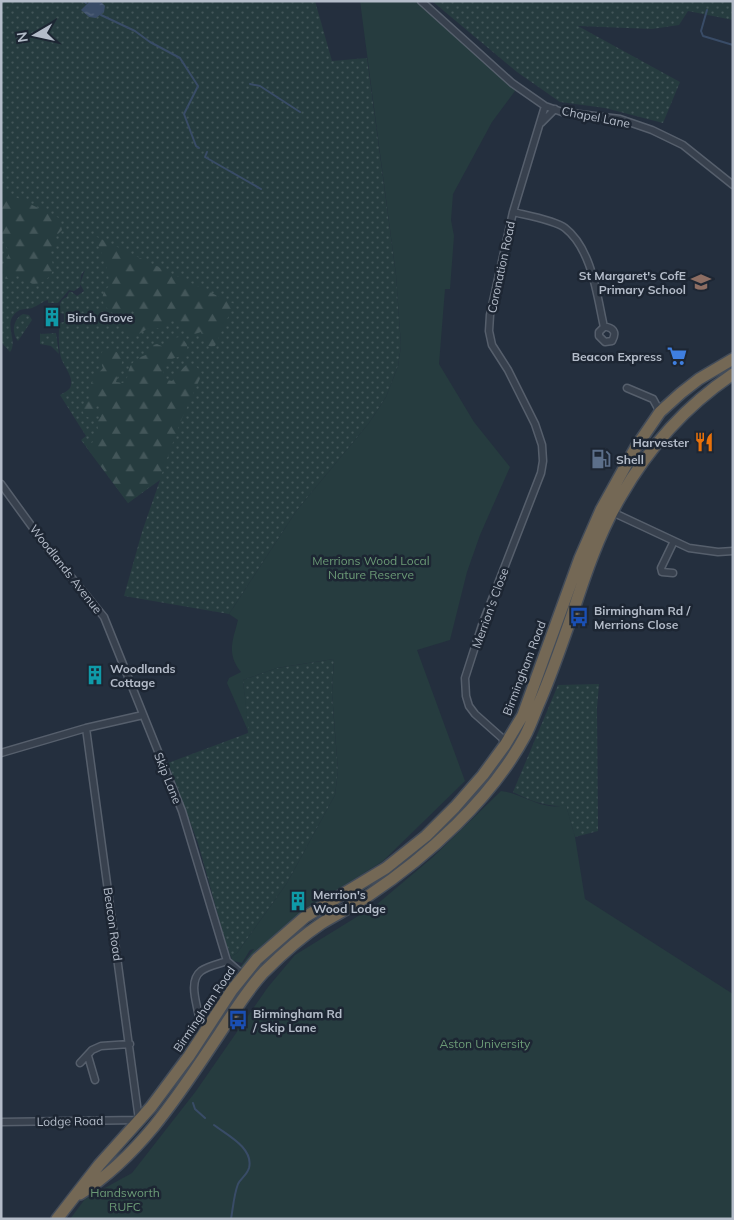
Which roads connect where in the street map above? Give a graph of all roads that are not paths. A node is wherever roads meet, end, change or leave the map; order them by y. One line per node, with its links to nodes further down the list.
1 (421, 1): 2 (street, Chapel Lane)
2 (545, 106): 3 (street, Chapel Lane); 4 (street, Coronation Road)
3 (555, 109): 4 (street, Coronation Road); 5 (street, Chapel Lane)
4 (540, 124): 6 (street, Coronation Road)
5 (733, 185)
6 (513, 212): 7 (street); 14 (street, Coronation Road)
7 (604, 327)
8 (733, 359): 13 (highway, Birmingham Road)
9 (733, 374): 11 (highway, Birmingham Road)
10 (627, 388): 13 (street)
11 (714, 388): 12 (highway, Birmingham Road); 13 (highway)
12 (700, 399): 13 (highway); 16 (highway, Birmingham Road)
13 (665, 408): 22 (highway, Birmingham Road)
14 (543, 462): 24 (street, Merrion's Close)
15 (1, 484): 20 (street, Woodlands Avenue)
16 (612, 512): 17 (street); 23 (highway, Birmingham Road)
17 (674, 541): 18 (street); 19 (street)
18 (733, 552)
19 (673, 573)
20 (143, 715): 21 (street); 27 (street, Skip Lane)
21 (86, 728): 25 (street); 30 (street, Beacon Road)
22 (512, 734): 23 (highway); 24 (highway, Birmingham Road)
23 (523, 740): 26 (highway, Birmingham Road)
24 (503, 747): 26 (highway); 28 (highway, Birmingham Road)
25 (1, 752)
26 (511, 758): 35 (highway, Birmingham Road)
27 (227, 961): 28 (street); 29 (street)
28 (243, 975): 34 (highway, Birmingham Road)
29 (199, 1017)
30 (130, 1044): 31 (street); 36 (street, Beacon Road)
31 (88, 1056): 32 (street); 33 (street)
32 (80, 1063)
33 (95, 1080)
34 (151, 1107): 35 (highway); 36 (highway, Birmingham Road)
35 (164, 1114): 39 (highway, Birmingham Road)
36 (139, 1120): 37 (street, Lodge Road); 38 (highway, Birmingham Road)
37 (1, 1122)
38 (129, 1133): 39 (highway); 40 (highway, Birmingham Road)
39 (143, 1141): 40 (highway, Birmingham Road)
40 (74, 1198): 41 (highway, Birmingham Road)
41 (57, 1219)

